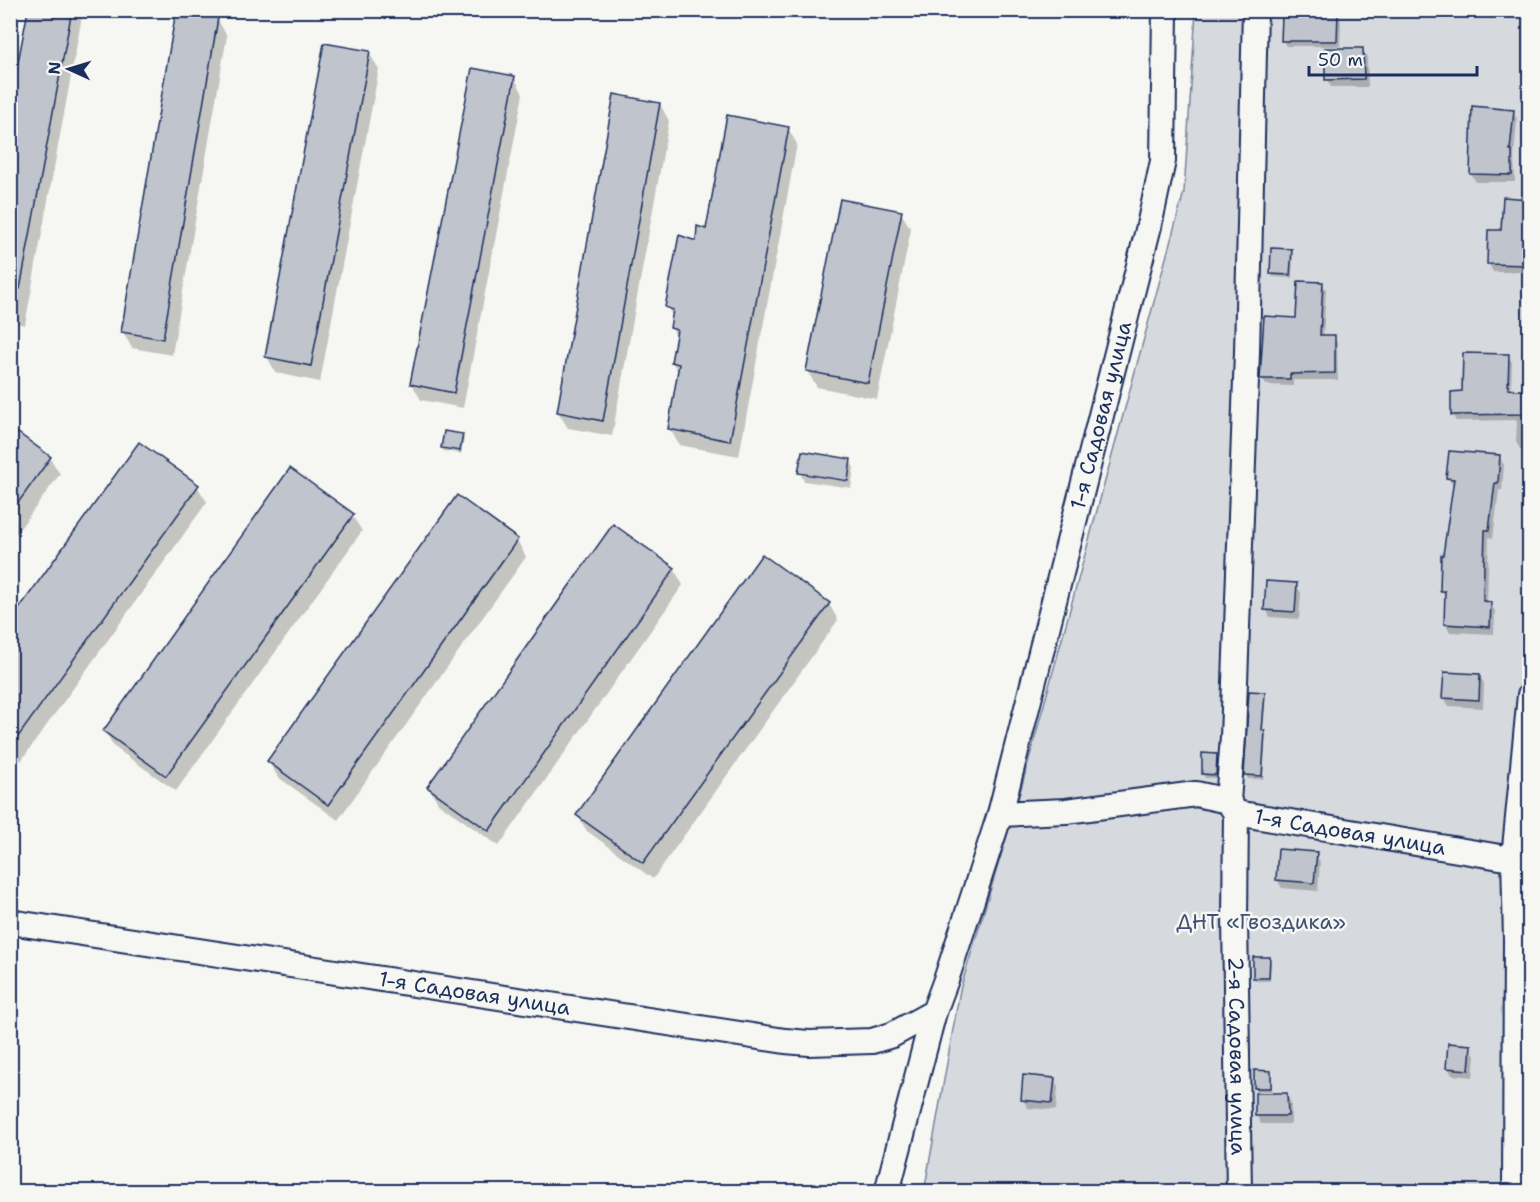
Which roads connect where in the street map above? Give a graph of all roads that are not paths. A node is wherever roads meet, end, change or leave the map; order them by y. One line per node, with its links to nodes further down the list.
1 (1165, 10): 5 (street, 1-я Садовая улица)
2 (1255, 10): 4 (street, 2-я Садовая улица)
3 (1530, 695): 6 (street)
4 (1232, 807): 5 (street, 1-я Садовая улица); 6 (street, 1-я Садовая улица); 10 (street, 2-я Садовая улица)
5 (1000, 814): 8 (street, 1-я Садовая улица)
6 (1522, 860): 11 (street)
7 (10, 922): 8 (street, 1-я Садовая улица)
8 (934, 1012): 9 (street, 1-я Садовая улица)
9 (887, 1191)
10 (1239, 1191)
11 (1515, 1191)

